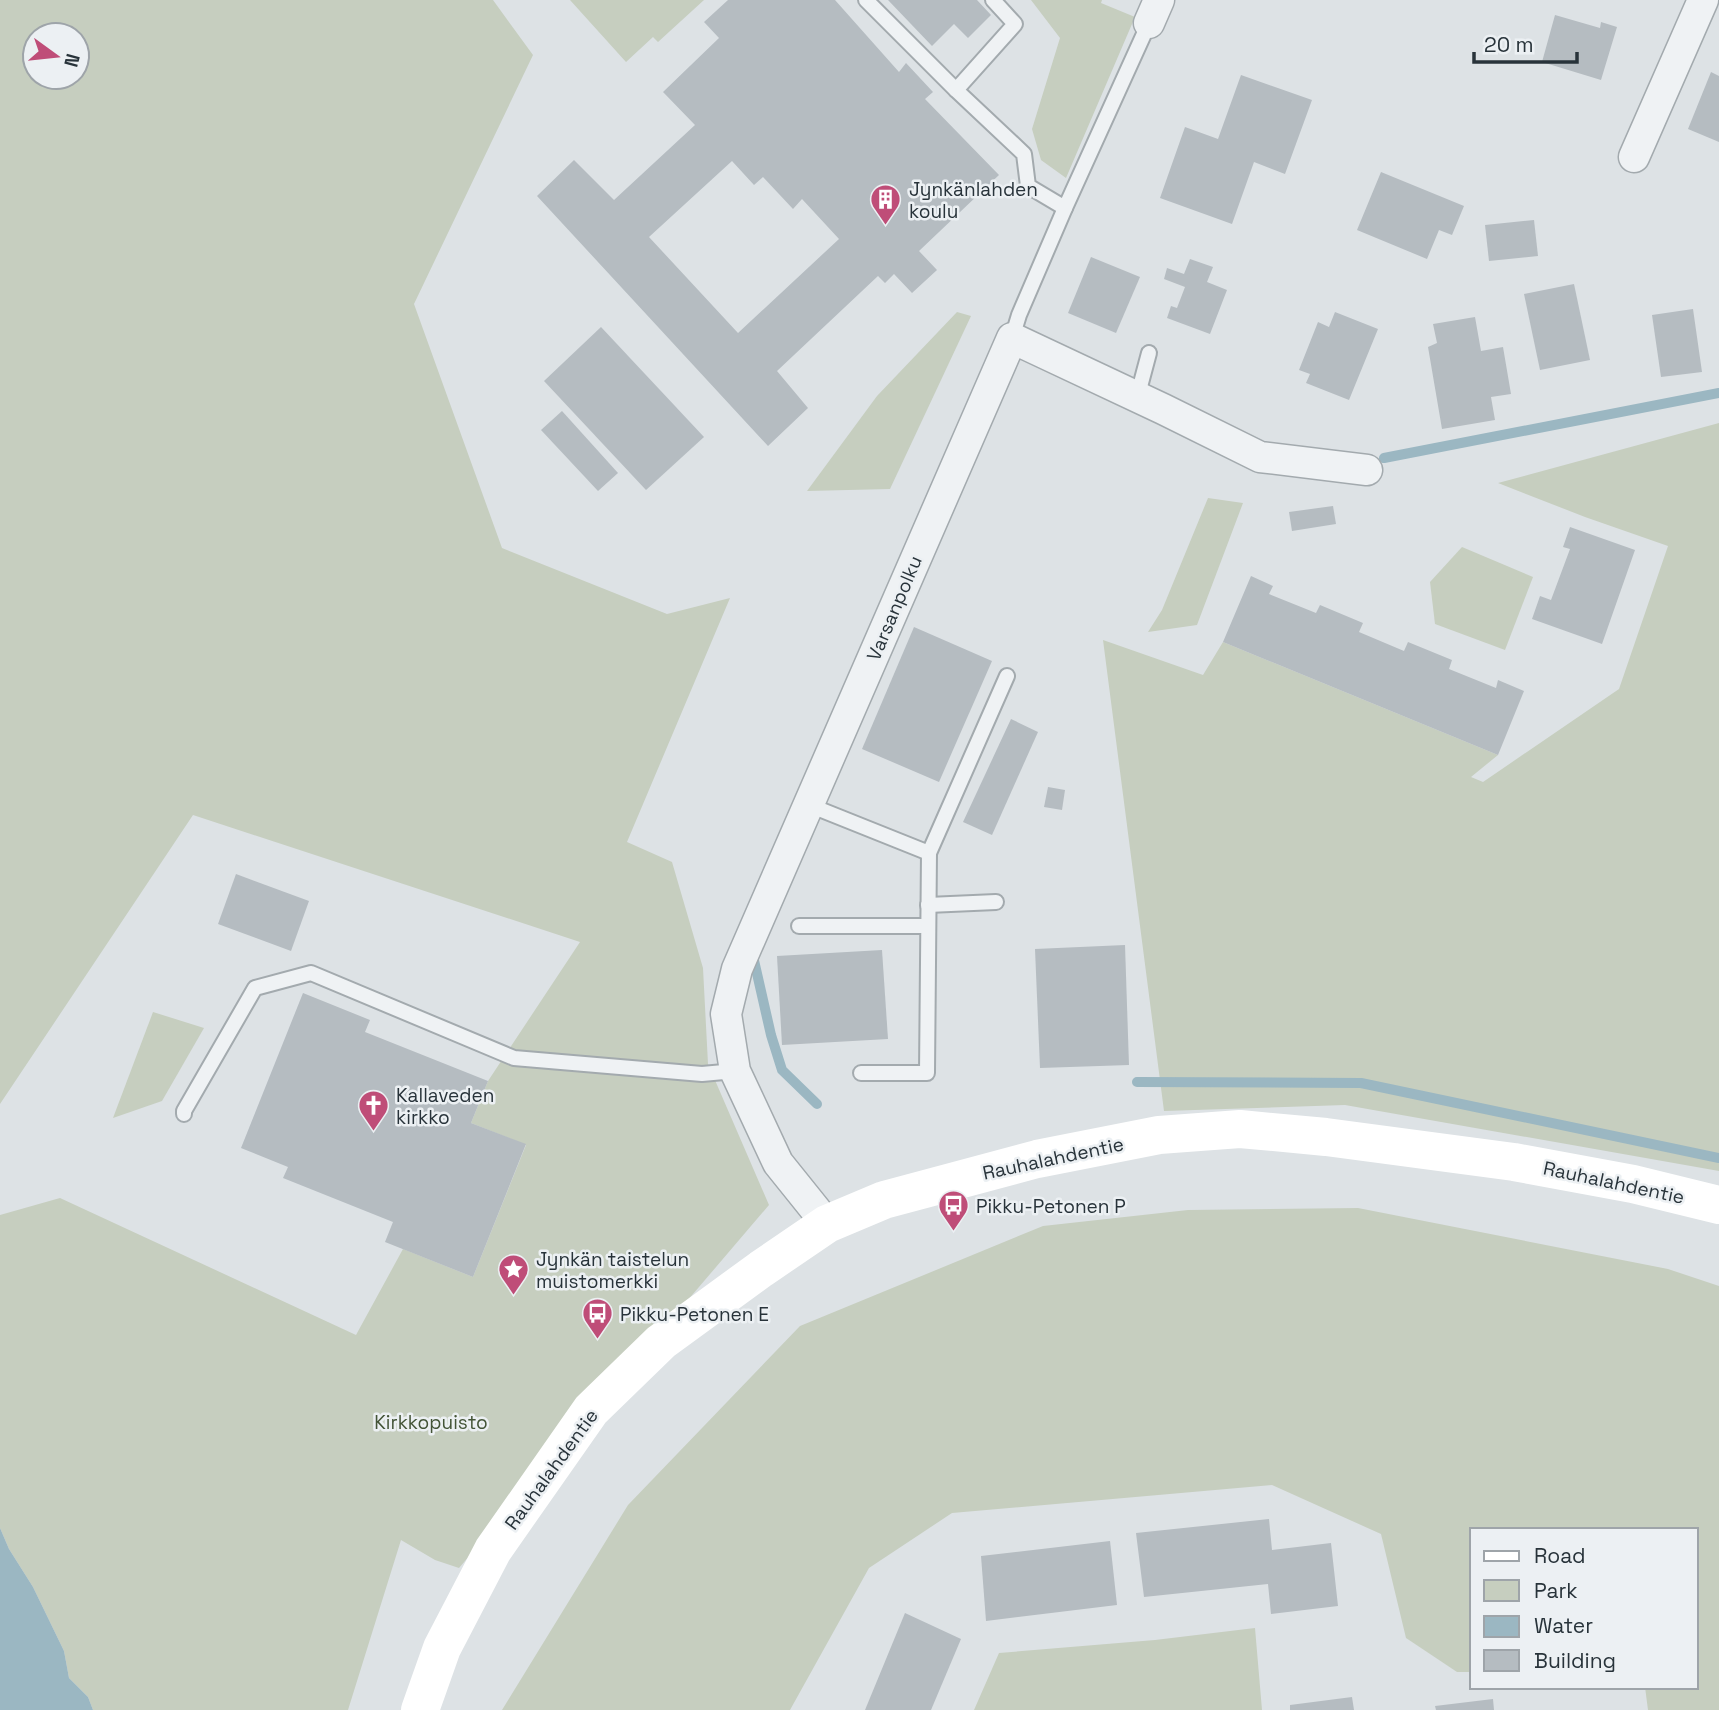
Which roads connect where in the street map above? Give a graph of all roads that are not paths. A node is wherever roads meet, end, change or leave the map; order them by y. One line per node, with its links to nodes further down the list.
1 (866, 0): 5 (lane)
2 (993, 0): 5 (lane)
3 (1703, 0): 6 (street)
4 (1154, 11): 7 (lane)
5 (956, 90): 7 (lane)
6 (1634, 157)
7 (1065, 208): 8 (lane)
8 (1012, 338): 10 (street); 13 (street, Varsanpolku)
9 (1149, 354): 10 (lane)
10 (1138, 398): 11 (street)
11 (1367, 470)
12 (1007, 676): 14 (lane)
13 (808, 805): 14 (lane); 19 (street, Varsanpolku)
14 (929, 853): 16 (lane)
15 (996, 902): 16 (lane)
16 (928, 905): 18 (lane)
17 (799, 926): 18 (lane)
18 (928, 926): 20 (lane)
19 (735, 1071): 21 (lane); 23 (street, Varsanpolku)
20 (861, 1073)
21 (184, 1114)
22 (1719, 1205): 23 (main road, Rauhalahdentie)
23 (827, 1224): 24 (main road, Rauhalahdentie)
24 (420, 1710)

